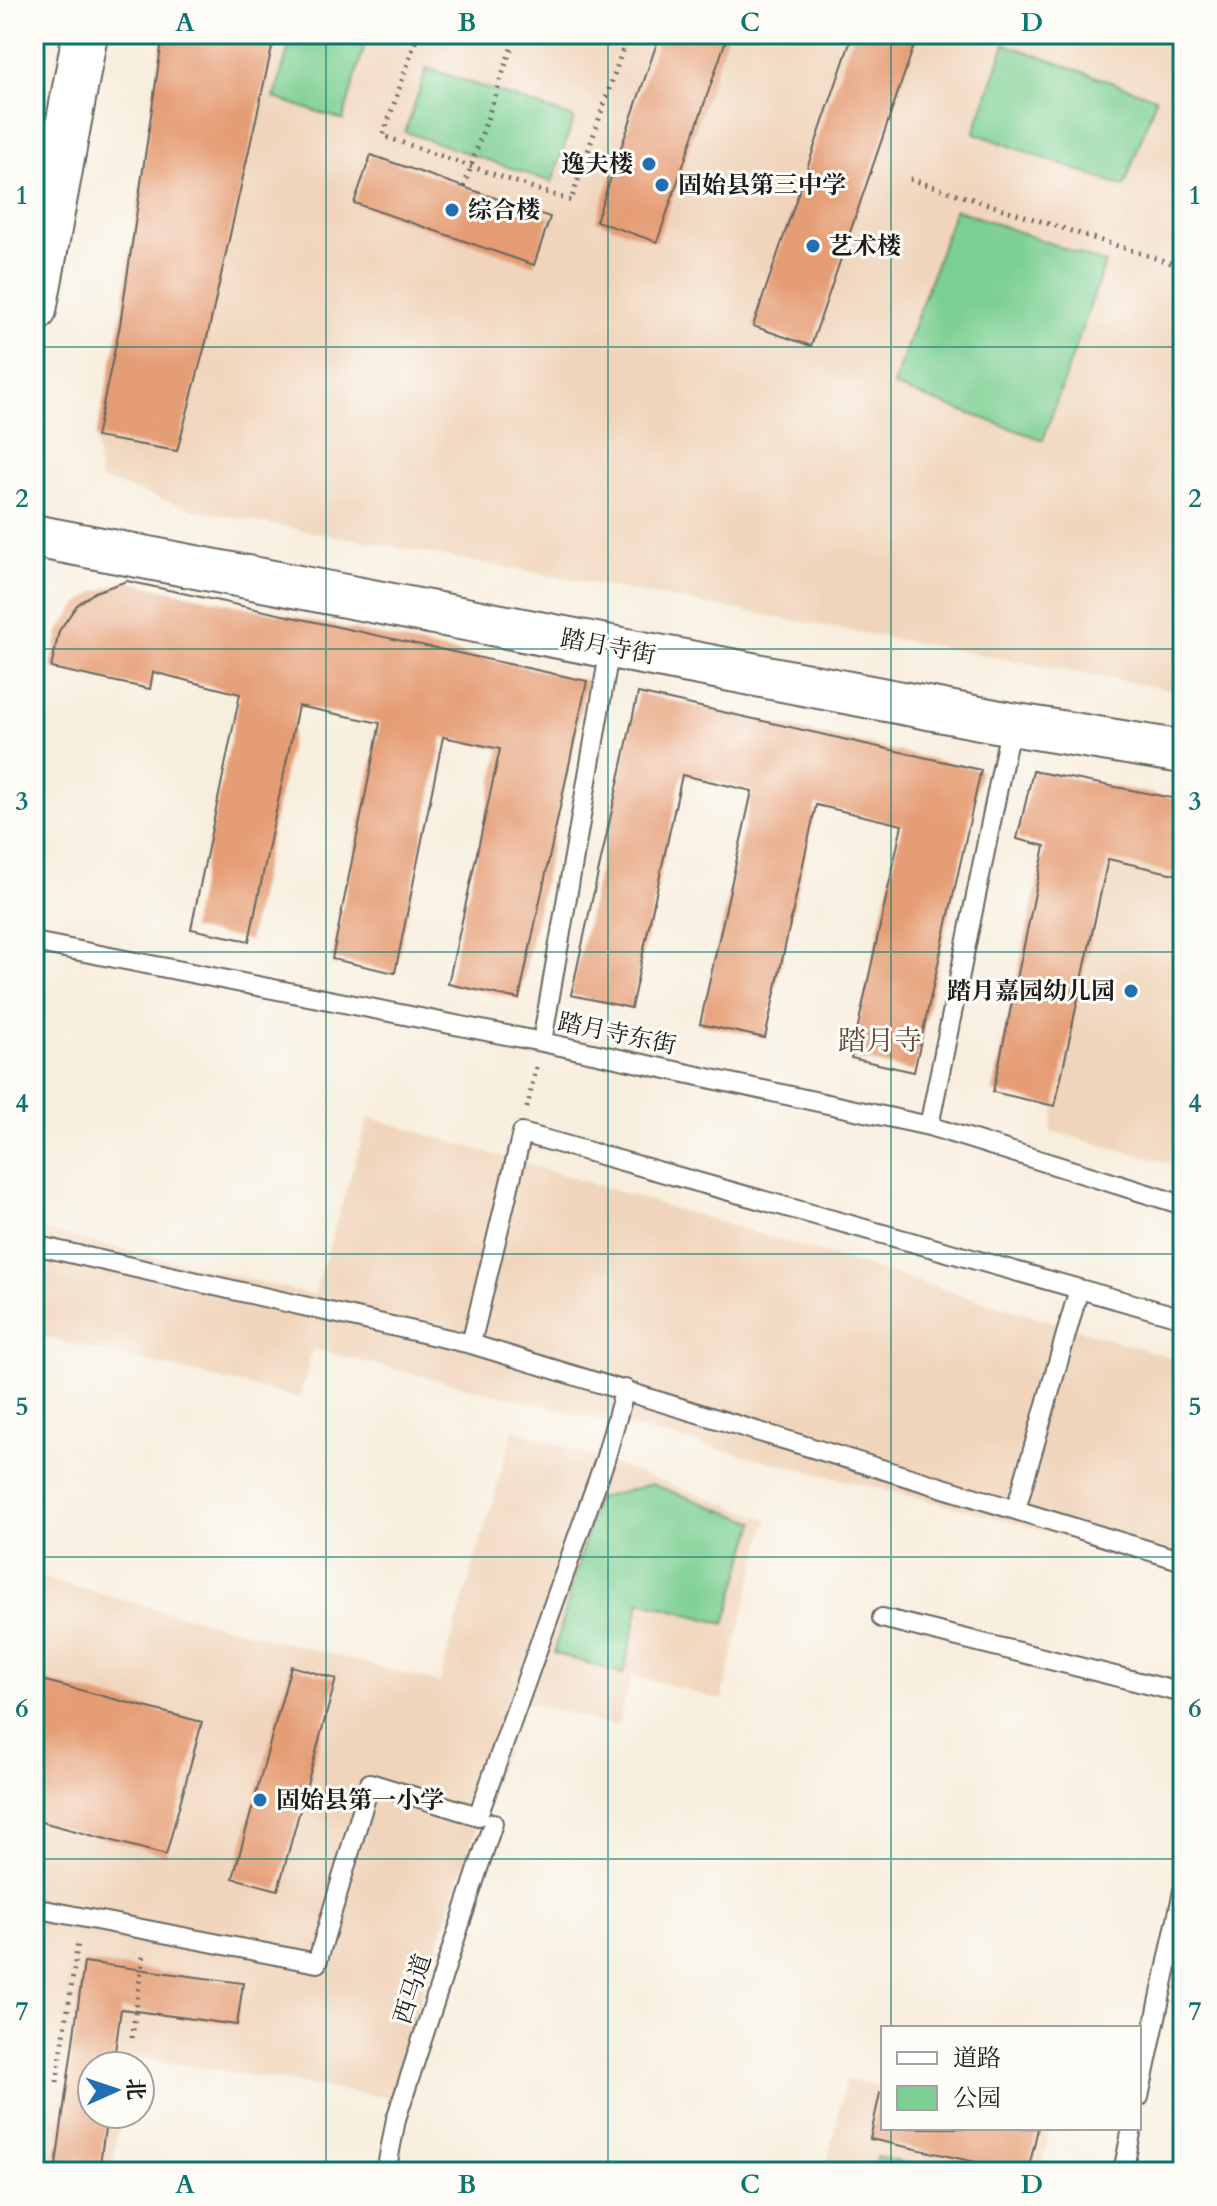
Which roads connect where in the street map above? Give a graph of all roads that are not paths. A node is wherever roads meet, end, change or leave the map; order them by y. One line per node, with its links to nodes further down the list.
1 (85, 34): 2 (main road)
2 (34, 310)
3 (34, 536): 4 (street, 踏月寺街)
4 (610, 648): 5 (street, 踏月寺街); 8 (lane)
5 (1011, 724): 6 (street, 踏月寺街); 9 (lane)
6 (1183, 752)
7 (34, 942): 8 (lane, 踏月寺东街)
8 (542, 1042): 9 (lane, 踏月寺东街)
9 (929, 1126): 10 (lane, 踏月寺东街)
10 (1183, 1205)
11 (34, 1245): 14 (lane)
12 (1079, 1289): 13 (lane); 14 (lane); 16 (lane)
13 (1183, 1318)
14 (471, 1344): 15 (lane)
15 (625, 1389): 16 (lane); 22 (lane)
16 (1016, 1509): 17 (lane)
17 (1183, 1561)
18 (882, 1618): 19 (lane)
19 (1183, 1693)
20 (493, 1823): 25 (lane, 西马道)
21 (1183, 1891): 23 (lane)
22 (34, 1908)
23 (1141, 2088)
24 (1132, 2130): 26 (lane)
25 (386, 2172)
26 (1123, 2172)

